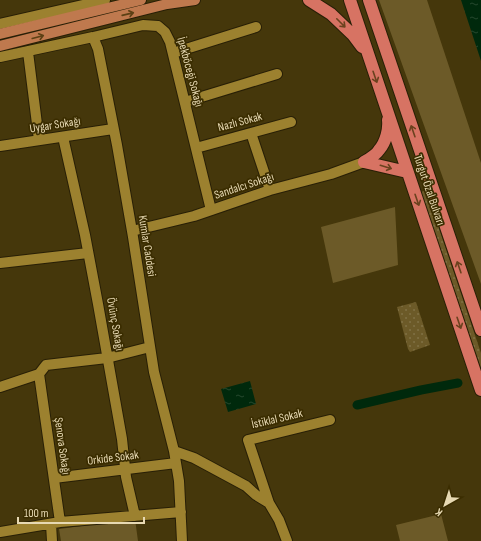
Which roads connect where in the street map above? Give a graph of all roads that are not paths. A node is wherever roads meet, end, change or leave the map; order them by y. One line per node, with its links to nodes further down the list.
1 (141, 0): 6 (main road)
2 (195, 0): 7 (main road, one-way to 2)
3 (309, 0): 15 (highway, one-way to 15)
4 (350, 0): 15 (highway, Turgut Özal Bulvarı)
5 (369, 0): 34 (highway, Turgut Özal Bulvarı, one-way to 5)
6 (106, 3): 7 (main road); 8 (street)
7 (90, 18): 10 (main road); 12 (main road, one-way to 7)
8 (0, 24)
9 (256, 27): 14 (street)
10 (0, 34)
11 (93, 37): 13 (street, İpekböceği Sokağı); 14 (street, İpekböceği Sokağı); 21 (street, Kumlar Caddesi)
12 (0, 46)
13 (28, 52): 16 (street, İpekböceği Sokağı); 24 (street)
14 (173, 53): 18 (street, İpekböceği Sokağı)
15 (368, 55): 19 (highway, Turgut Özal Bulvarı, one-way to 19)
16 (0, 57)
17 (277, 74): 18 (street)
18 (185, 102): 26 (street, İpekböceği Sokağı)
19 (388, 114): 27 (highway); 28 (highway, Turgut Özal Bulvarı)
20 (291, 122): 22 (street, Nazlı Sokak)
21 (113, 129): 23 (street, Uygar Sokağı); 31 (street, Kumlar Caddesi)
22 (251, 133): 26 (street, Nazlı Sokak); 29 (street)
23 (63, 136): 24 (street, Uygar Sokağı); 32 (street, Övünç Sokağı)
24 (39, 140): 25 (street, Uygar Sokağı)
25 (0, 146)
26 (196, 148): 30 (street, İpekböceği Sokağı)
27 (364, 162): 28 (highway, one-way to 28); 29 (street, Sandalcı Sokağı)
28 (407, 172): 39 (highway, Turgut Özal Bulvarı, one-way to 39)
29 (270, 190): 30 (street, Sandalcı Sokağı)
30 (211, 210): 31 (street, Sandalcı Sokağı)
31 (132, 231): 35 (street, Kumlar Caddesi)
32 (88, 253): 33 (street); 36 (street, Övünç Sokağı)
33 (0, 263)
34 (481, 330)
35 (150, 346): 36 (street); 41 (street, Kumlar Caddesi)
36 (107, 358): 37 (street); 43 (street, Övünç Sokağı)
37 (39, 374): 38 (street); 44 (street, Şenova Sokağı)
38 (0, 387)
39 (481, 390)
40 (330, 420): 45 (street, İstiklal Sokak)
41 (178, 452): 42 (street, Kumlar Caddesi); 45 (street)
42 (176, 463): 43 (street, Orkide Sokak); 46 (street, Kumlar Caddesi)
43 (125, 469): 44 (street, Orkide Sokak); 47 (street, Övünç Sokağı)
44 (54, 478): 48 (street, Şenova Sokağı)
45 (269, 503): 52 (street)
46 (181, 512): 47 (street); 51 (street, Kumlar Caddesi)
47 (135, 516): 48 (street)
48 (55, 523): 49 (street); 50 (street, Şenova Sokağı)
49 (0, 532)
50 (52, 541)
51 (182, 541)
52 (287, 541)

